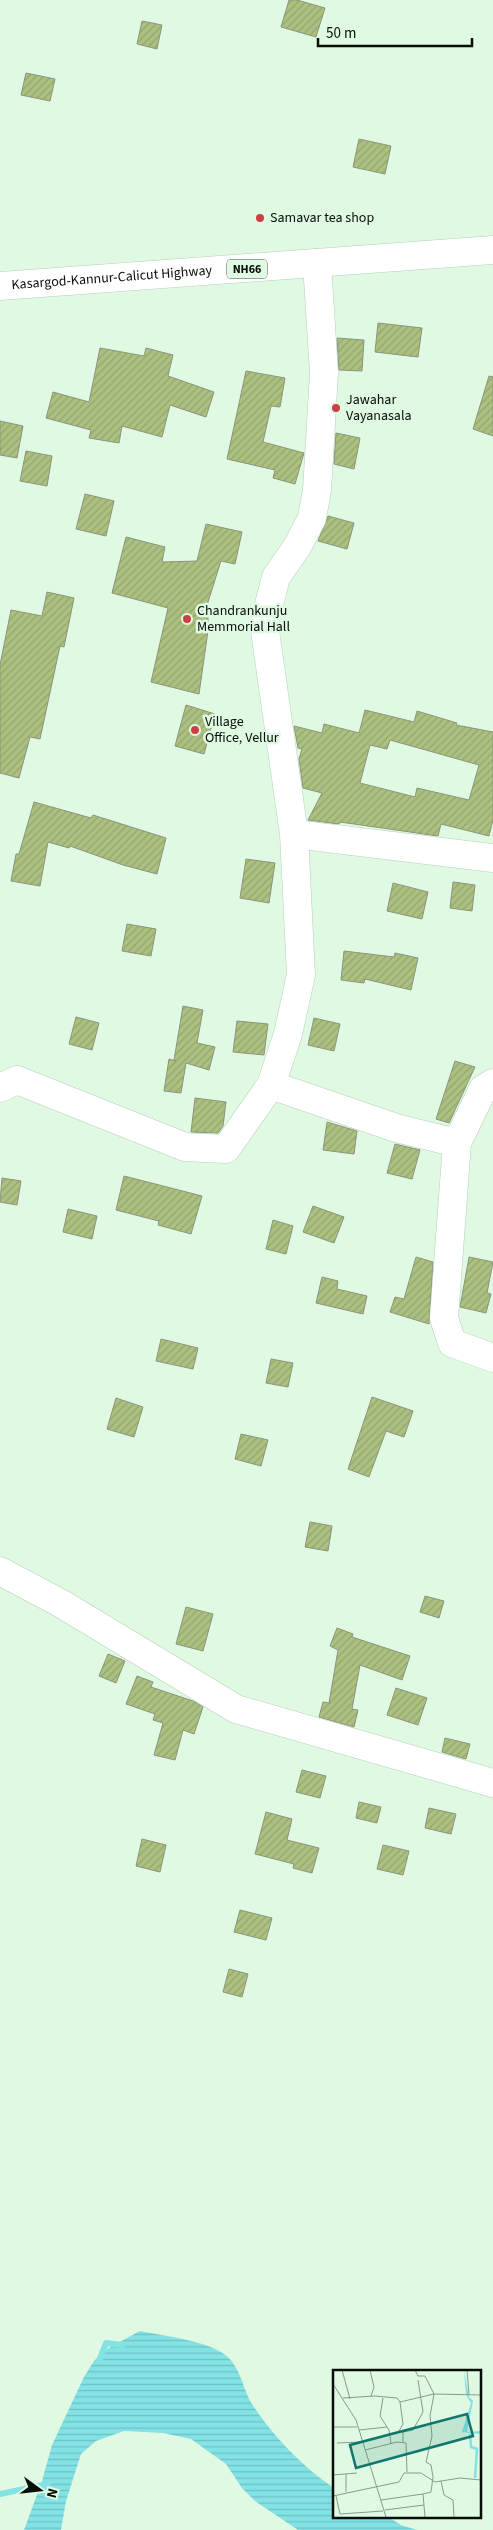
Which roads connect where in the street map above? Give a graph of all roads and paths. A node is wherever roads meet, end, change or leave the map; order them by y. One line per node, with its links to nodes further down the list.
1 (493, 250): 2 (main road, Kasargod-Kannur-Calicut Highway / NH66)
2 (317, 263): 3 (main road, Kasargod-Kannur-Calicut Highway / NH66); 4 (main road)
3 (0, 286)
4 (294, 834): 5 (main road); 7 (main road)
5 (493, 858)
6 (493, 1083): 9 (main road)
7 (271, 1085): 8 (main road); 9 (main road)
8 (0, 1088)
9 (457, 1143): 10 (main road)
10 (493, 1358)
11 (0, 1571): 12 (main road)
12 (493, 1784)

